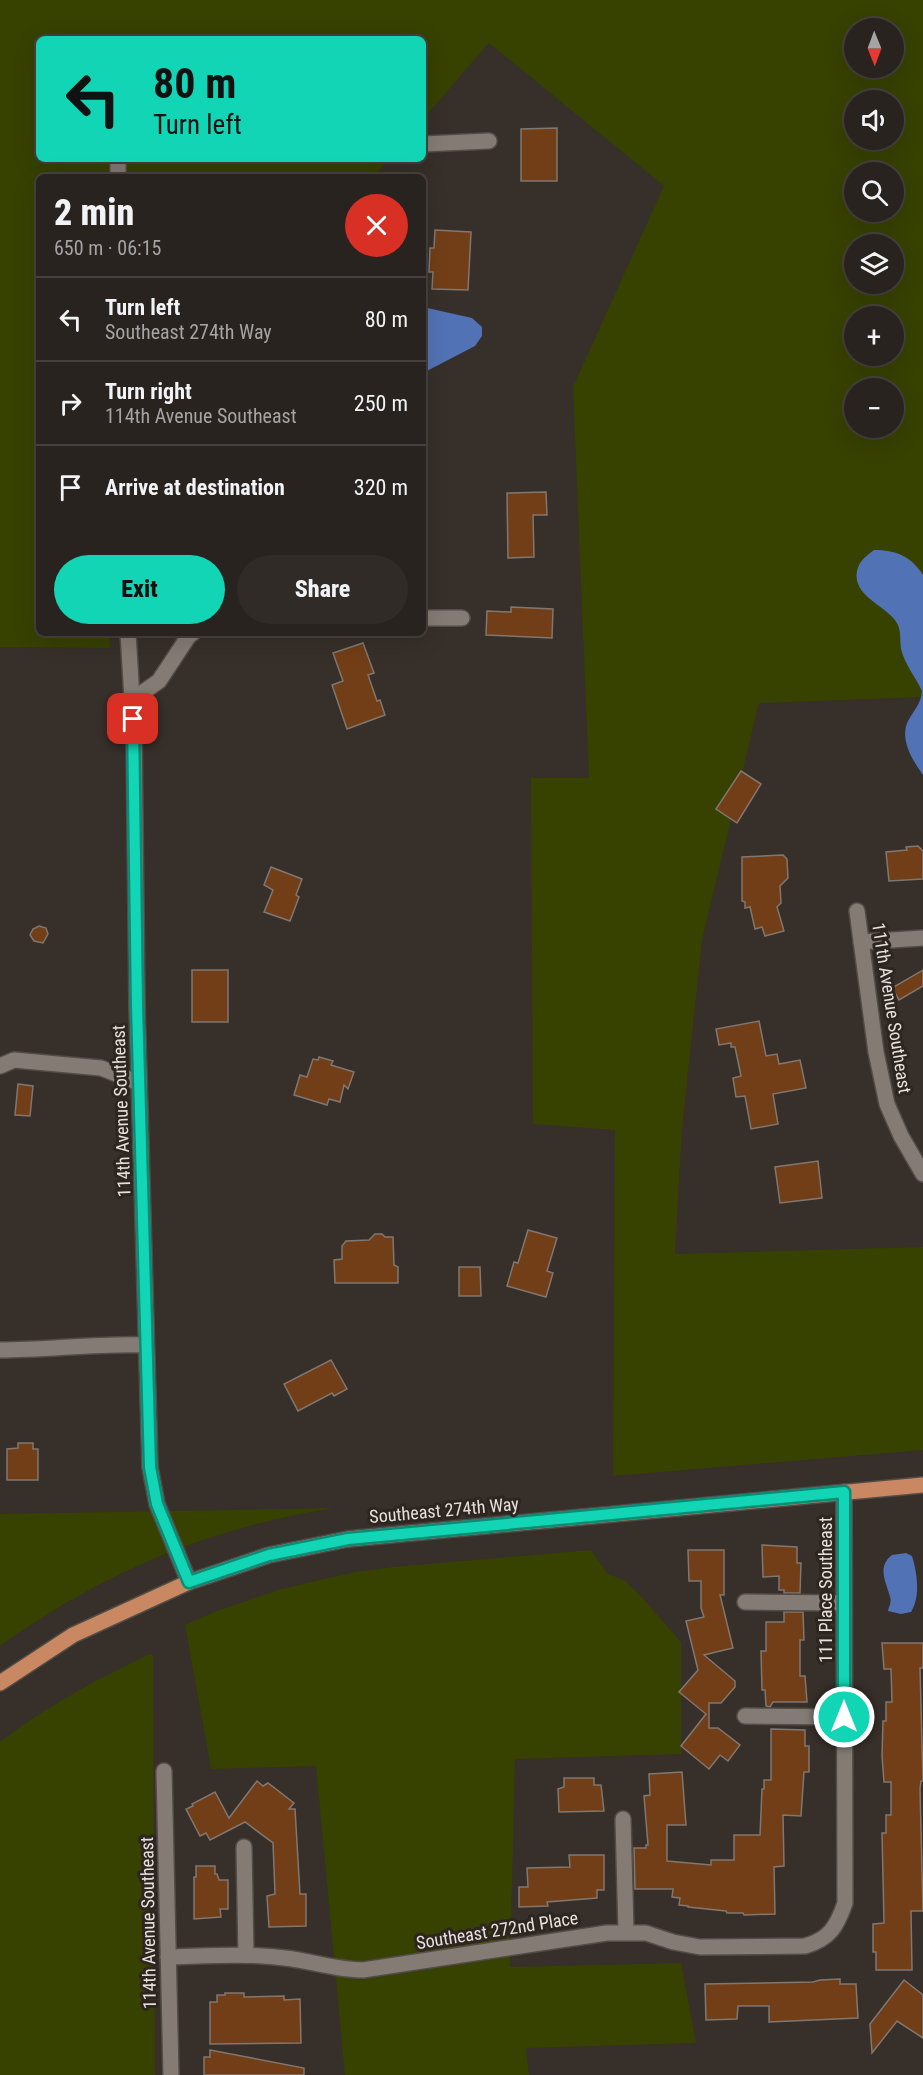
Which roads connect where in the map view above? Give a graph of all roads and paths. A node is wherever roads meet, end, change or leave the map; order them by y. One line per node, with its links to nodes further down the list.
1 (489, 141): 2 (street)
2 (426, 144)
3 (426, 618): 4 (street)
4 (462, 618)
5 (128, 636): 7 (street, 114th Avenue Southeast)
6 (189, 636): 7 (street)
7 (132, 700): 12 (street, 114th Avenue Southeast)
8 (857, 911): 10 (street, 111th Avenue Southeast)
9 (923, 938): 10 (street)
10 (861, 942): 13 (street, 111th Avenue Southeast)
11 (0, 1066): 12 (street)
12 (139, 1083): 14 (street, 114th Avenue Southeast)
13 (923, 1174)
14 (146, 1345): 15 (street); 18 (street, 114th Avenue Southeast)
15 (0, 1350)
16 (923, 1485): 17 (main road, Southeast 274th Way)
17 (844, 1492): 18 (main road, Southeast 274th Way); 20 (street, 111 Place Southeast)
18 (189, 1582): 21 (main road, Southeast 274th Way)
19 (745, 1602): 20 (street)
20 (844, 1603): 23 (street, 111 Place Southeast)
21 (0, 1683)
22 (745, 1716): 23 (street)
23 (844, 1717): 28 (street, 111 Place Southeast)
24 (164, 1771): 30 (street, 114th Avenue Southeast)
25 (623, 1819): 27 (street)
26 (244, 1847): 29 (street)
27 (626, 1931): 28 (street, Southeast 272nd Place); 29 (street, Southeast 272nd Place)
28 (829, 1935)
29 (246, 1955): 30 (street, Southeast 272nd Place)
30 (168, 1957): 31 (street, 114th Avenue Southeast)
31 (171, 2075)

